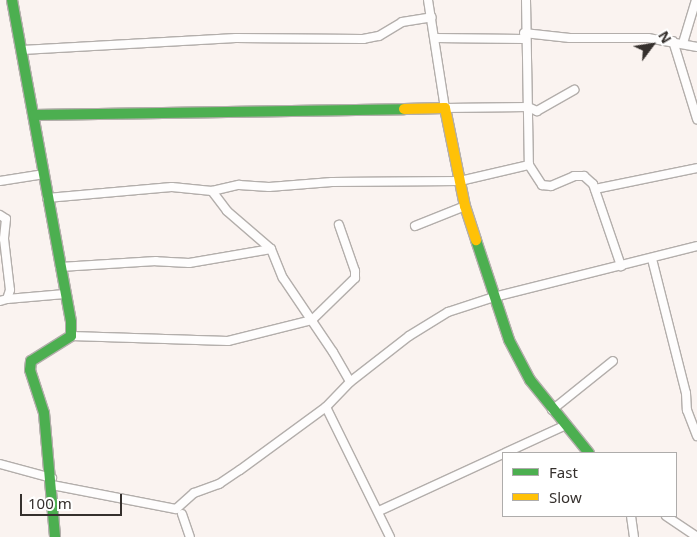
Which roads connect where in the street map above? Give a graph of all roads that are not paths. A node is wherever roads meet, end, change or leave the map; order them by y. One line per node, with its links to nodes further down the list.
1 (12, 0): 11 (street)
2 (428, 0): 5 (street)
3 (526, 0): 6 (street)
4 (696, 0): 9 (street)
5 (432, 17): 7 (street); 11 (street)
6 (524, 36): 7 (street); 8 (street); 13 (street)
7 (435, 38): 14 (street)
8 (672, 41): 9 (street); 16 (street)
9 (683, 43): 10 (street)
10 (697, 47)
11 (22, 50): 15 (street)
12 (574, 90): 13 (street)
13 (528, 107): 14 (street); 17 (street)
14 (446, 108): 15 (street); 21 (street)
15 (34, 116): 19 (street)
16 (697, 119)
17 (529, 165): 21 (street); 22 (street)
18 (697, 168): 22 (street)
19 (44, 174): 20 (street); 24 (street)
20 (0, 181)
21 (459, 181): 23 (street); 25 (street)
22 (595, 189): 32 (street)
23 (212, 191): 24 (street); 30 (street)
24 (47, 198): 33 (street)
25 (465, 206): 28 (street); 35 (street)
26 (0, 215): 36 (street)
27 (339, 225): 37 (street)
28 (415, 226)
29 (697, 246): 31 (street)
30 (271, 249): 33 (street); 37 (street)
31 (652, 259): 32 (street); 44 (street)
32 (620, 266): 35 (street)
33 (60, 267): 34 (street)
34 (65, 294): 36 (street); 38 (street)
35 (494, 297): 40 (street); 42 (street)
36 (4, 300)
37 (312, 320): 38 (street); 40 (street)
38 (71, 336): 49 (street)
39 (613, 361): 42 (street)
40 (350, 382): 41 (street)
41 (326, 407): 49 (street); 50 (street)
42 (552, 410): 43 (street)
43 (564, 426): 45 (street); 46 (street)
44 (697, 436)
45 (508, 452)
46 (588, 452)
47 (502, 455): 50 (street)
48 (0, 464): 49 (street)
49 (52, 482): 54 (street)
50 (379, 512): 56 (street)
51 (182, 514): 55 (street)
52 (631, 517): 57 (street)
53 (667, 517): 58 (street)
54 (55, 537)
55 (190, 537)
56 (390, 537)
57 (634, 537)
58 (697, 537)

